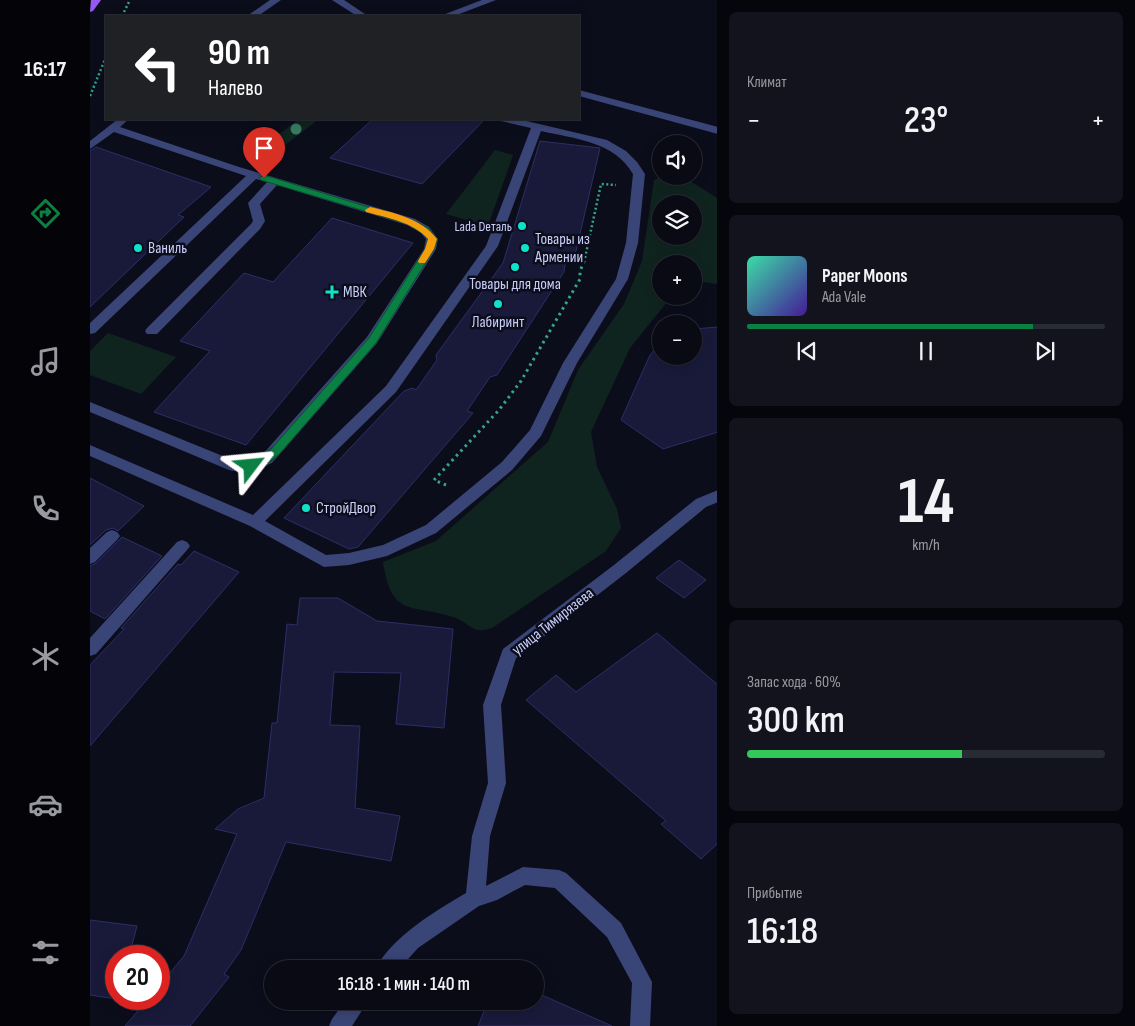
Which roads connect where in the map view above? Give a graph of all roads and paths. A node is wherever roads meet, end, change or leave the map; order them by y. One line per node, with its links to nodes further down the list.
1 (96, 0): 6 (main road)
2 (130, 0): 7 (path)
3 (276, 0): 8 (street)
4 (338, 0): 9 (street)
5 (491, 0): 10 (street)
6 (90, 9)
7 (122, 15)
8 (254, 15)
9 (361, 15)
10 (448, 15)
11 (105, 59): 13 (path)
12 (580, 93): 18 (street)
13 (90, 96)
14 (123, 120): 17 (street)
15 (510, 120): 16 (street)
16 (538, 126): 29 (street); 29 (street)
17 (112, 128): 19 (street); 20 (street)
18 (717, 131)
19 (90, 146)
20 (253, 174): 21 (street); 23 (street)
21 (275, 181): 24 (street); 25 (street)
22 (620, 186): 27 (path)
23 (90, 330)
24 (152, 331)
25 (90, 407)
26 (90, 450): 29 (street)
27 (449, 486)
28 (717, 495): 34 (street, улица Тимирязева)
29 (255, 522)
30 (112, 536): 32 (street)
31 (182, 546): 33 (street)
32 (90, 558)
33 (90, 649)
34 (475, 898): 35 (street); 38 (street)
35 (394, 960)
36 (352, 1010): 37 (street)
37 (340, 1026)
38 (640, 1026)

